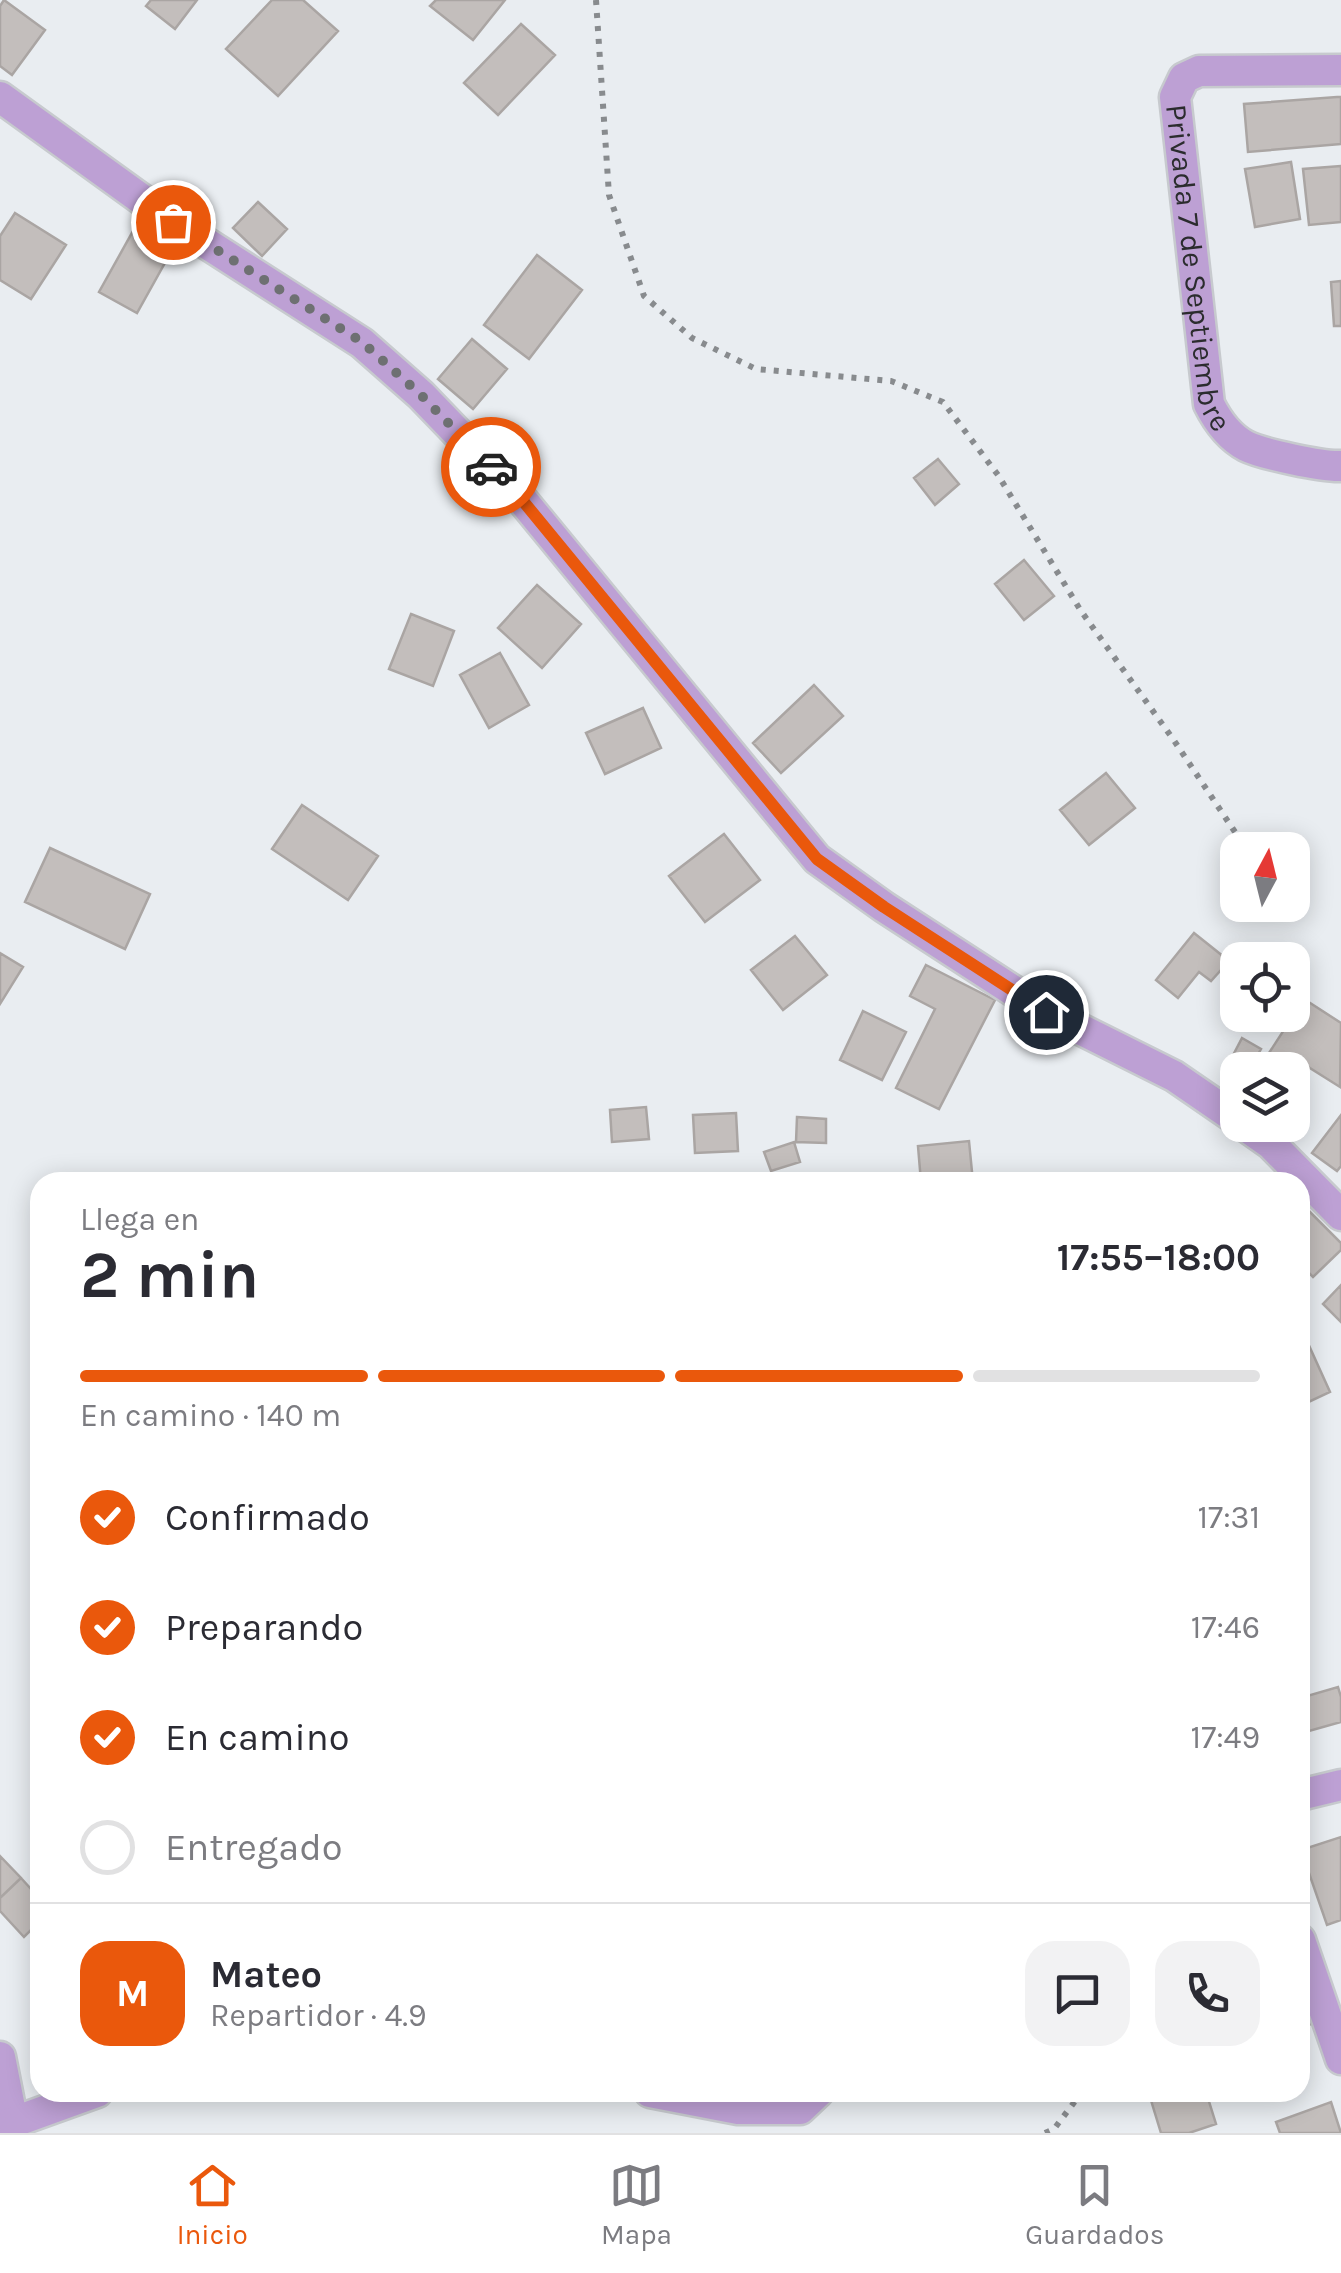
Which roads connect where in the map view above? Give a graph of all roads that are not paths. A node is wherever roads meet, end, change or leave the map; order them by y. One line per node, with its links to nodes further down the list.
1 (1341, 70): 3 (street, Privada 7 de Septiembre)
2 (0, 98): 4 (street)
3 (1341, 466)
4 (1220, 1108)
5 (1269, 1142): 6 (street)
6 (1299, 1172)
7 (1310, 1183): 8 (street)
8 (1341, 1215)
9 (1341, 1785): 10 (street)
10 (1310, 1793)
11 (1310, 1969): 13 (street)
12 (0, 2058): 17 (street)
13 (1341, 2059)
14 (69, 2102): 17 (street)
15 (702, 2102): 16 (street)
16 (807, 2102)
17 (6, 2125)

